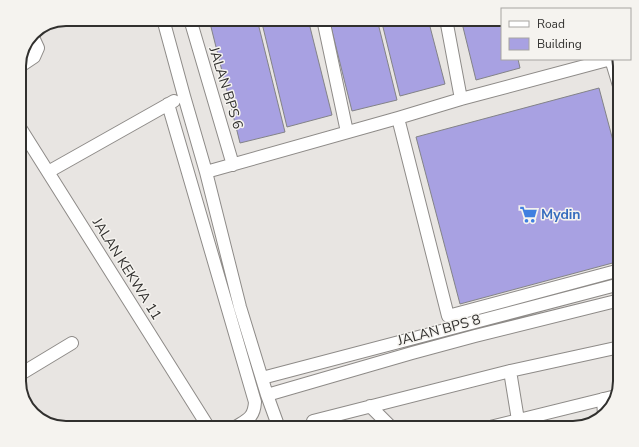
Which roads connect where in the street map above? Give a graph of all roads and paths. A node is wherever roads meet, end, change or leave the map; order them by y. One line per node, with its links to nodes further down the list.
1 (165, 26): 9 (street)
2 (192, 26): 15 (street, JALAN BPS 6)
3 (324, 26): 13 (street)
4 (447, 26): 10 (street)
5 (35, 42): 7 (street)
6 (604, 60): 8 (street)
7 (26, 62)
8 (583, 63): 10 (street)
9 (184, 96): 11 (street); 17 (street)
10 (461, 99): 12 (street)
11 (168, 104): 16 (street); 33 (street)
12 (398, 118): 13 (street); 18 (street)
13 (347, 132): 15 (street)
14 (26, 137): 16 (street, JALAN KEKWA 11)
15 (233, 165): 17 (street)
16 (48, 172): 32 (street, JALAN KEKWA 11)
17 (206, 172): 25 (street)
18 (613, 272)
19 (613, 286): 25 (street)
20 (613, 302): 26 (street, JALAN BPS 8)
21 (72, 343): 23 (street)
22 (613, 349): 24 (street)
23 (26, 371)
24 (510, 371): 29 (street); 31 (street)
25 (262, 378): 26 (street)
26 (267, 395): 34 (street)
27 (610, 397): 28 (street)
28 (603, 399): 30 (street); 31 (street)
29 (370, 406): 35 (street); 36 (street)
30 (603, 406)
31 (518, 420): 37 (street)
32 (205, 421)
33 (245, 421)
34 (277, 421)
35 (313, 421)
36 (385, 421)
37 (514, 421)

